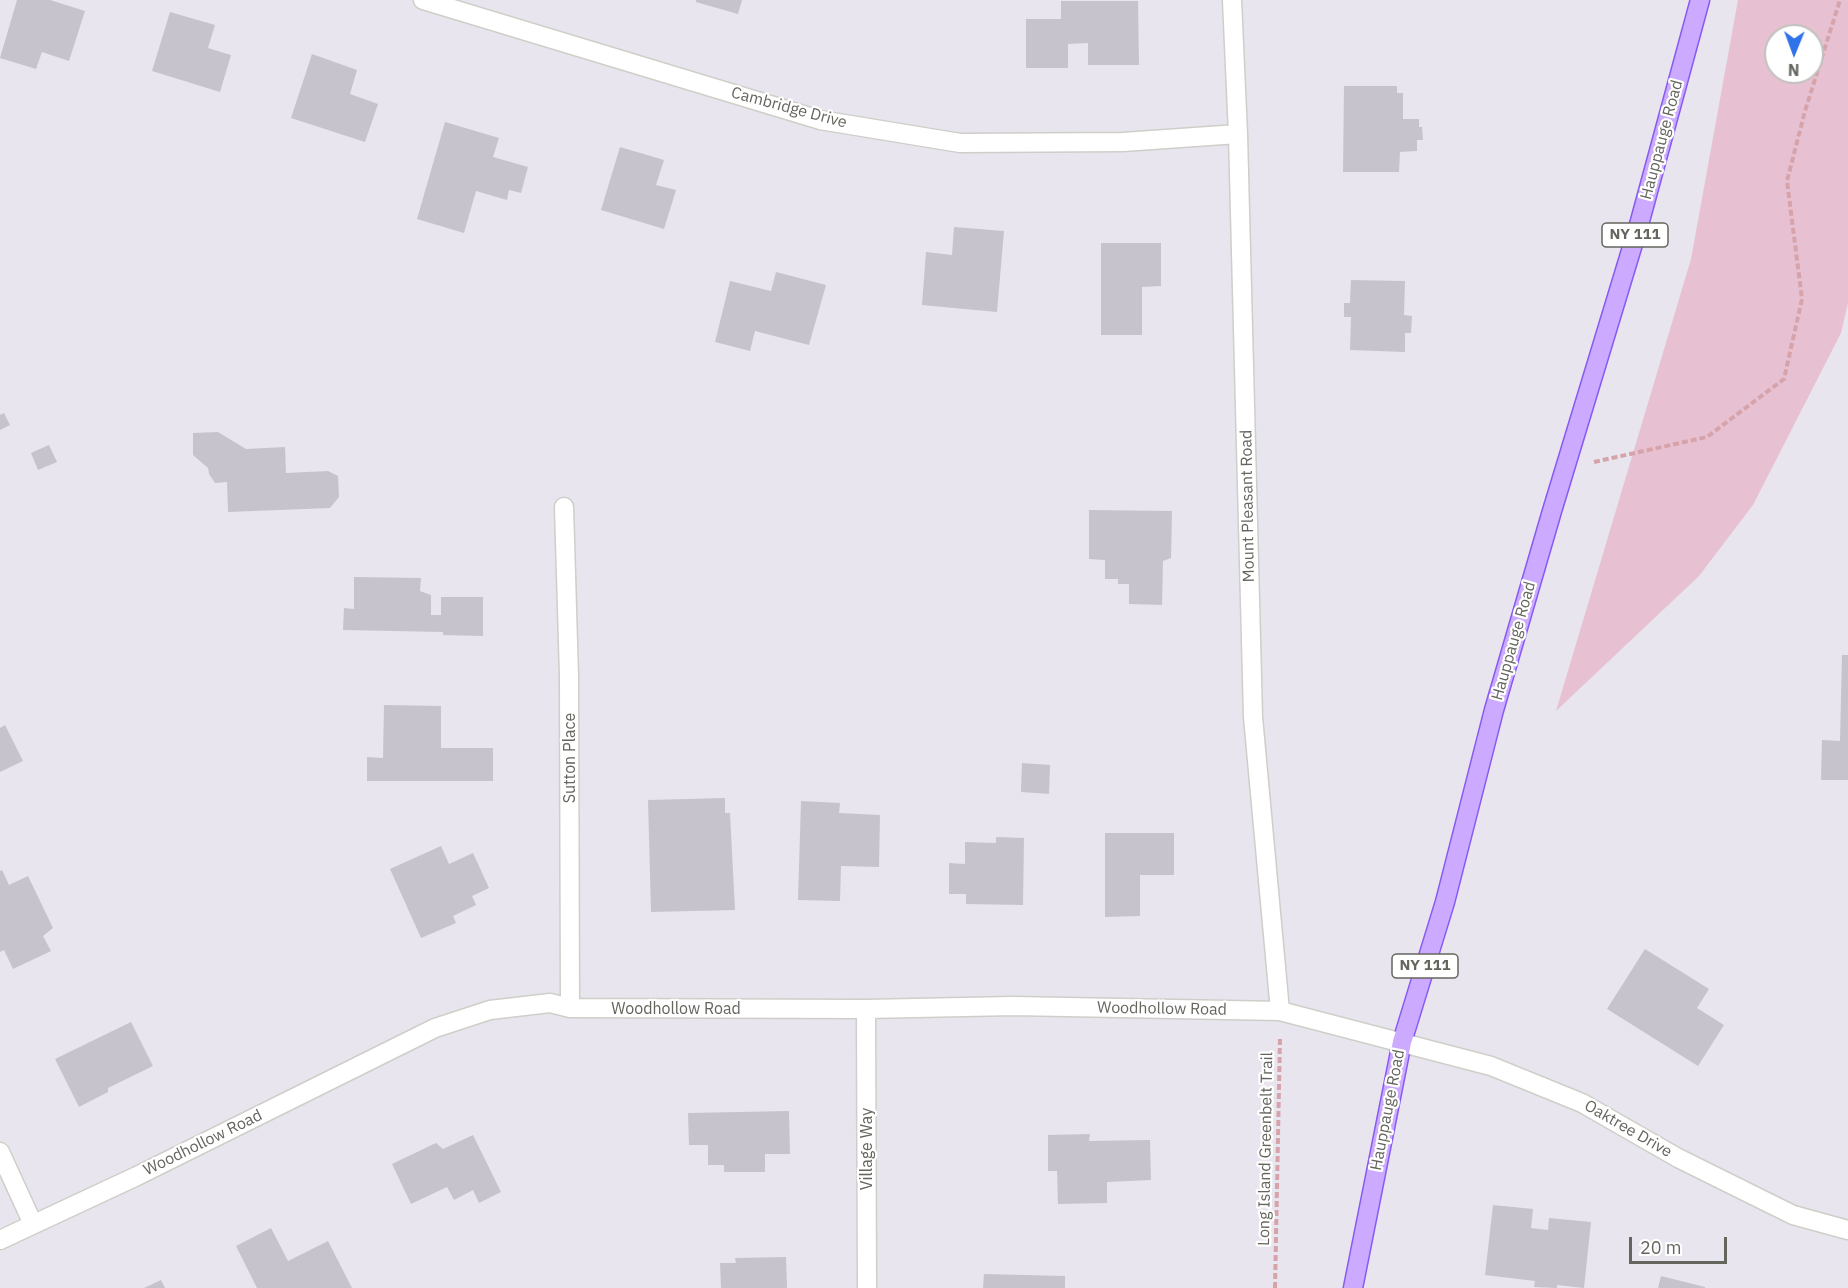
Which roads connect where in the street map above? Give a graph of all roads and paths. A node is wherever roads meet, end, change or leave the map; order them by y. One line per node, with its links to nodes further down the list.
1 (423, 0): 5 (street, Cambridge Drive)
2 (1232, 0): 6 (street, Mount Pleasant Road)
3 (1700, 0): 7 (main road, Hauppauge Road / NY 111)
4 (1840, 0): 7 (path)
5 (463, 5): 6 (street, Cambridge Drive)
6 (1238, 134): 11 (street, Mount Pleasant Road)
7 (1564, 469): 12 (main road, Hauppauge Road / NY 111)
8 (564, 507): 9 (street, Sutton Place)
9 (570, 1008): 10 (street, Woodhollow Road); 14 (street, Woodhollow Road)
10 (866, 1010): 11 (street, Woodhollow Road); 17 (street, Village Way)
11 (1280, 1011): 12 (street, Woodhollow Road); 18 (path, Long Island Greenbelt Trail)
12 (1402, 1042): 15 (street, Oaktree Drive); 19 (main road, Hauppauge Road / NY 111)
13 (0, 1152): 14 (street)
14 (33, 1224): 16 (street, Woodhollow Road)
15 (1848, 1230)
16 (0, 1240)
17 (867, 1288)
18 (1275, 1288)
19 (1353, 1288)

